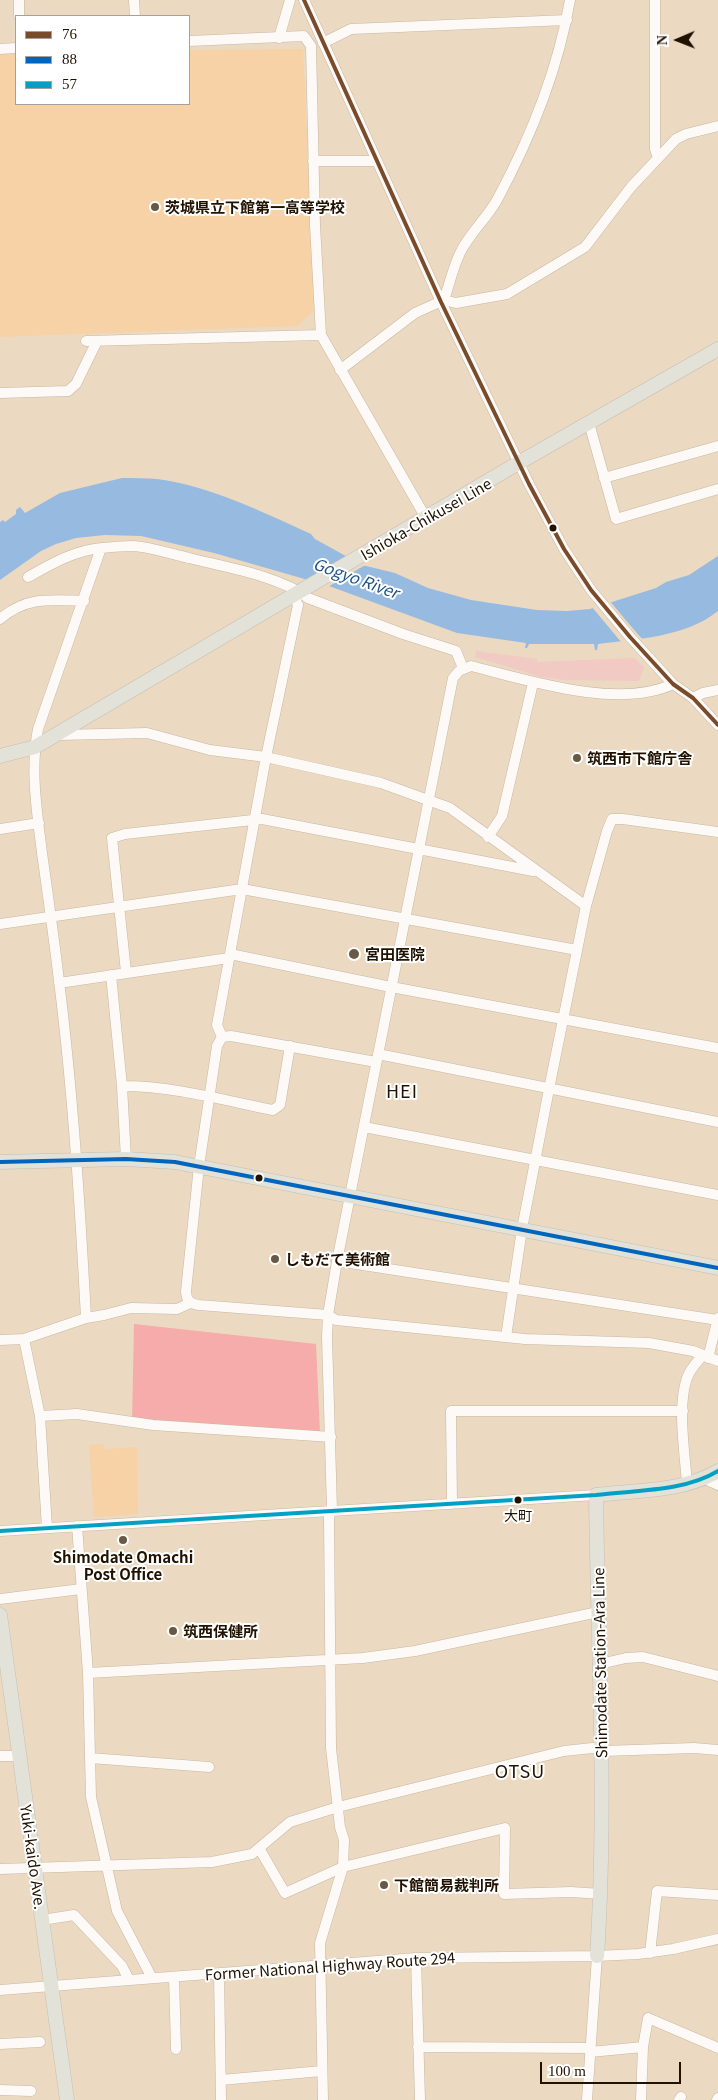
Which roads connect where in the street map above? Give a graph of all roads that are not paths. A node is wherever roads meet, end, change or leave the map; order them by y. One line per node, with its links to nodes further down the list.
1 (19, 0): 7 (street)
2 (134, 0): 8 (street)
3 (290, 0): 10 (street)
4 (304, 0): 12 (street)
5 (570, 0): 9 (street)
6 (655, 0): 16 (street)
7 (19, 15)
8 (135, 15)
9 (567, 20): 12 (street); 19 (street)
10 (279, 38): 11 (street); 17 (street)
11 (190, 41)
12 (323, 42): 18 (street)
13 (15, 48): 14 (street)
14 (0, 49)
15 (718, 126): 16 (street)
16 (658, 158): 19 (street)
17 (313, 161): 18 (street); 20 (street)
18 (377, 161): 19 (street)
19 (442, 301): 22 (street); 26 (street)
20 (321, 335): 22 (street); 23 (street)
21 (718, 349): 24 (main road, Ishioka-Chikusei Line)
22 (340, 370): 29 (street)
23 (0, 393)
24 (589, 423): 26 (main road, Ishioka-Chikusei Line); 27 (street)
25 (718, 446): 27 (street)
26 (520, 462): 29 (main road, Ishioka-Chikusei Line); 37 (street)
27 (604, 478): 28 (street)
28 (718, 489)
29 (426, 518): 32 (main road, Ishioka-Chikusei Line)
30 (101, 548): 31 (street); 32 (street); 33 (street)
31 (28, 577)
32 (299, 593): 35 (street); 41 (main road, Ishioka-Chikusei Line); 44 (street)
33 (84, 601): 34 (street); 42 (street)
34 (0, 619)
35 (463, 668): 36 (street); 45 (street)
36 (533, 683): 37 (street); 50 (street)
37 (673, 684): 39 (street)
38 (718, 690): 39 (street)
39 (693, 698): 40 (street)
40 (718, 725)
41 (55, 735): 42 (main road, Ishioka-Chikusei Line); 44 (street)
42 (34, 746): 43 (main road, Ishioka-Chikusei Line); 47 (street)
43 (0, 756)
44 (266, 758): 45 (street); 46 (street)
45 (428, 800): 50 (street); 51 (street)
46 (255, 821): 51 (street); 53 (street); 55 (street)
47 (38, 823): 48 (street); 56 (street)
48 (0, 829)
49 (718, 832): 54 (street)
50 (488, 837): 52 (street)
51 (418, 848): 52 (street); 57 (street)
52 (537, 872): 54 (street)
53 (242, 889): 55 (street); 57 (street); 60 (street)
54 (586, 906): 59 (street)
55 (118, 908): 56 (street); 61 (street)
56 (51, 917): 58 (street); 63 (street)
57 (405, 917): 59 (street); 64 (street)
58 (0, 924)
59 (577, 950): 65 (street)
60 (230, 956): 61 (street); 64 (street); 66 (street)
61 (126, 972): 62 (street)
62 (111, 975): 63 (street); 70 (street)
63 (60, 983): 77 (street)
64 (391, 987): 65 (street); 69 (street)
65 (563, 1019): 68 (street); 71 (street)
66 (222, 1037): 67 (street); 72 (street)
67 (290, 1046): 69 (street); 72 (street)
68 (718, 1048)
69 (377, 1058): 71 (street); 74 (street)
70 (122, 1086): 72 (street); 75 (street)
71 (549, 1089): 73 (street); 76 (street)
72 (209, 1097): 79 (street)
73 (718, 1122)
74 (364, 1126): 76 (street); 80 (street)
75 (126, 1159): 77 (main road); 79 (main road)
76 (536, 1159): 81 (street); 82 (street)
77 (77, 1160): 78 (main road); 88 (street)
78 (0, 1162)
79 (199, 1166): 80 (main road); 86 (street)
80 (350, 1195): 82 (main road); 83 (street)
81 (718, 1195)
82 (522, 1229): 84 (main road); 85 (street)
83 (337, 1261): 85 (street); 87 (street)
84 (718, 1268)
85 (513, 1287): 89 (street); 90 (street)
86 (190, 1303): 87 (street); 88 (street)
87 (328, 1315): 90 (street); 96 (street)
88 (86, 1318): 92 (street)
89 (718, 1319): 93 (street)
90 (506, 1337): 93 (street)
91 (0, 1340): 92 (street)
92 (24, 1340): 95 (street)
93 (710, 1358): 94 (street)
94 (683, 1411): 99 (street); 101 (street)
95 (40, 1416): 96 (street); 104 (street)
96 (331, 1437): 102 (street)
97 (718, 1471): 98 (main road)
98 (712, 1482): 99 (main road)
99 (687, 1484): 100 (main road)
100 (596, 1495): 101 (street); 108 (main road, Shimodate Station-Ara Line)
101 (452, 1504): 102 (street)
102 (332, 1510): 103 (street); 110 (street)
103 (77, 1526): 104 (street); 106 (street)
104 (47, 1528): 105 (street)
105 (0, 1530)
106 (81, 1589): 107 (street); 112 (street)
107 (0, 1599)
108 (598, 1612): 110 (street); 111 (main road, Shimodate Station-Ara Line)
109 (0, 1615): 117 (main road, Yuki-kaido Ave.)
110 (330, 1659): 112 (street); 120 (street)
111 (600, 1664): 113 (street); 114 (main road, Shimodate Station-Ara Line)
112 (88, 1674): 118 (street)
113 (718, 1676)
114 (602, 1749): 115 (street); 120 (street); 126 (main road, Shimodate Station-Ara Line)
115 (718, 1750)
116 (0, 1756): 117 (street)
117 (18, 1756): 124 (main road, Yuki-kaido Ave.)
118 (90, 1758): 119 (street); 122 (street)
119 (209, 1766)
120 (338, 1807): 121 (street); 123 (street)
121 (259, 1848): 122 (street); 123 (street)
122 (106, 1864): 124 (street); 136 (street)
123 (343, 1867): 126 (street); 133 (street)
124 (34, 1868): 125 (street); 128 (main road, Yuki-kaido Ave.)
125 (0, 1869)
126 (601, 1894): 131 (main road, Shimodate Station-Ara Line)
127 (718, 1894): 130 (street)
128 (42, 1920): 137 (street); 138 (main road, Yuki-kaido Ave.)
129 (718, 1938): 130 (street, Former National Highway Route 294)
130 (650, 1953): 131 (street, Former National Highway Route 294)
131 (597, 1956): 132 (street, Former National Highway Route 294); 146 (street)
132 (416, 1958): 133 (street, Former National Highway Route 294); 142 (street)
133 (319, 1965): 134 (street, Former National Highway Route 294); 147 (street)
134 (219, 1974): 135 (street, Former National Highway Route 294); 148 (street)
135 (174, 1976): 136 (street, Former National Highway Route 294); 145 (street)
136 (152, 1978): 137 (street, Former National Highway Route 294)
137 (129, 1980): 138 (street, Former National Highway Route 294)
138 (52, 1985): 139 (street, Former National Highway Route 294); 151 (main road, Yuki-kaido Ave.)
139 (0, 1990)
140 (40, 2042): 141 (street)
141 (0, 2044)
142 (418, 2047): 146 (street); 154 (street)
143 (643, 2047): 144 (street); 146 (street); 156 (street)
144 (718, 2048)
145 (176, 2049)
146 (590, 2050): 155 (street)
147 (322, 2071): 148 (street); 153 (street)
148 (221, 2080): 152 (street)
149 (0, 2090): 150 (street)
150 (31, 2092)
151 (67, 2100)
152 (221, 2100)
153 (323, 2100)
154 (420, 2100)
155 (587, 2100)
156 (641, 2100)

